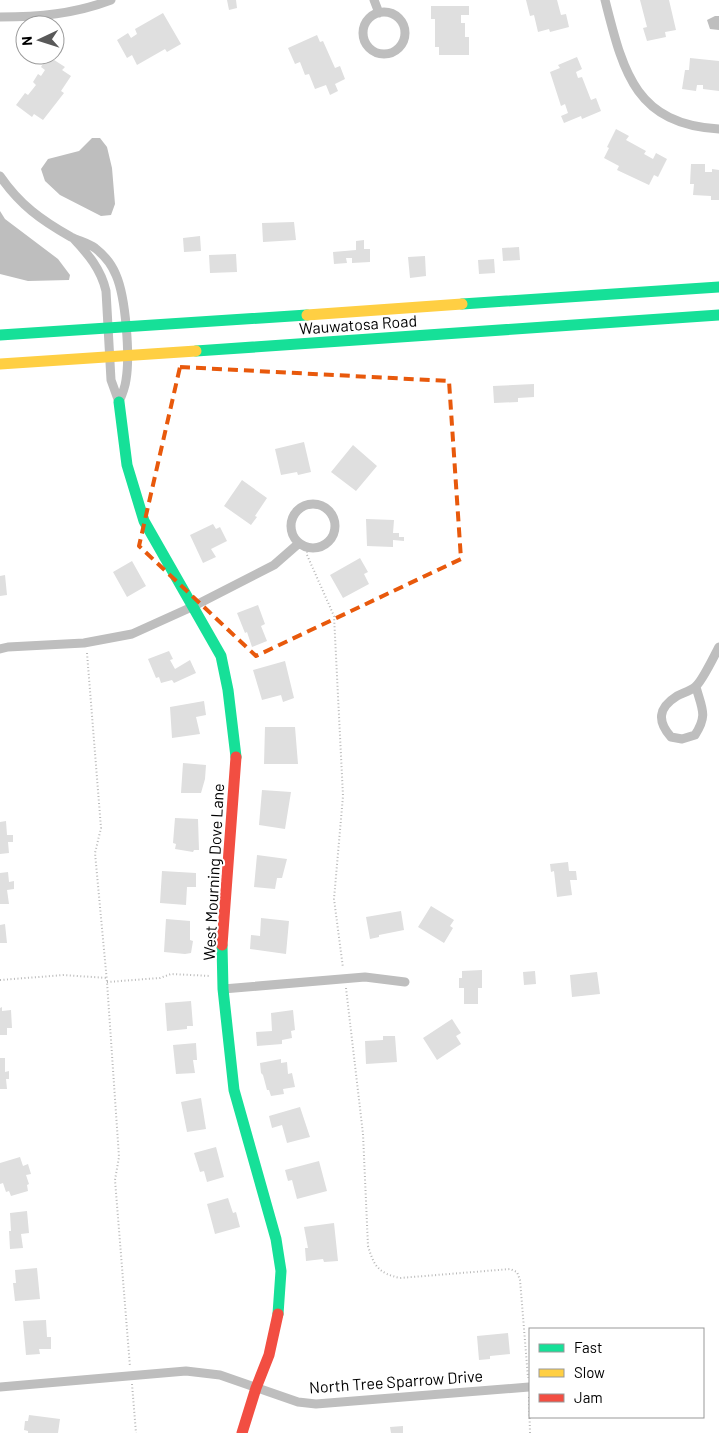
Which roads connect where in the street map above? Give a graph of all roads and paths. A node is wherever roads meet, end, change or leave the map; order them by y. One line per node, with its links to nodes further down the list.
1 (111, 0): 5 (street)
2 (374, 0): 4 (street)
3 (605, 0): 6 (street)
4 (379, 13): 4 (street)
5 (0, 17)
6 (719, 129)
7 (0, 176): 8 (street)
8 (73, 238): 11 (street); 12 (street)
9 (719, 287): 11 (main road, Wauwatosa Road)
10 (719, 315): 14 (main road, Wauwatosa Road)
11 (126, 328): 12 (main road, Wauwatosa Road); 14 (street)
12 (108, 329): 13 (main road, Wauwatosa Road); 15 (street)
13 (0, 335)
14 (128, 355): 15 (main road, Wauwatosa Road); 17 (street)
15 (110, 357): 16 (main road, Wauwatosa Road); 17 (street)
16 (0, 364)
17 (119, 402): 20 (main road, West Mourning Dove Lane)
18 (298, 544): 19 (street); 19 (street); 20 (street)
19 (307, 548): 27 (path)
20 (194, 606): 21 (street); 25 (main road, West Mourning Dove Lane)
21 (86, 643): 23 (street); 26 (path)
22 (719, 647): 24 (street)
23 (0, 649)
24 (696, 687): 24 (street)
25 (223, 974): 29 (path); 31 (main road, West Mourning Dove Lane)
26 (106, 978): 28 (path); 29 (path)
27 (345, 978): 30 (street); 31 (street); 34 (path)
28 (0, 980)
29 (107, 982): 32 (path)
30 (405, 982)
31 (224, 989): 35 (main road, West Mourning Dove Lane)
32 (131, 1376): 33 (street, North Tree Sparrow Drive); 35 (street, North Tree Sparrow Drive); 37 (path)
33 (0, 1387)
34 (529, 1387): 35 (street, North Tree Sparrow Drive)
35 (256, 1388): 38 (main road, West Mourning Dove Lane)
36 (530, 1418): 39 (path)
37 (136, 1433)
38 (242, 1433)
39 (530, 1433)

